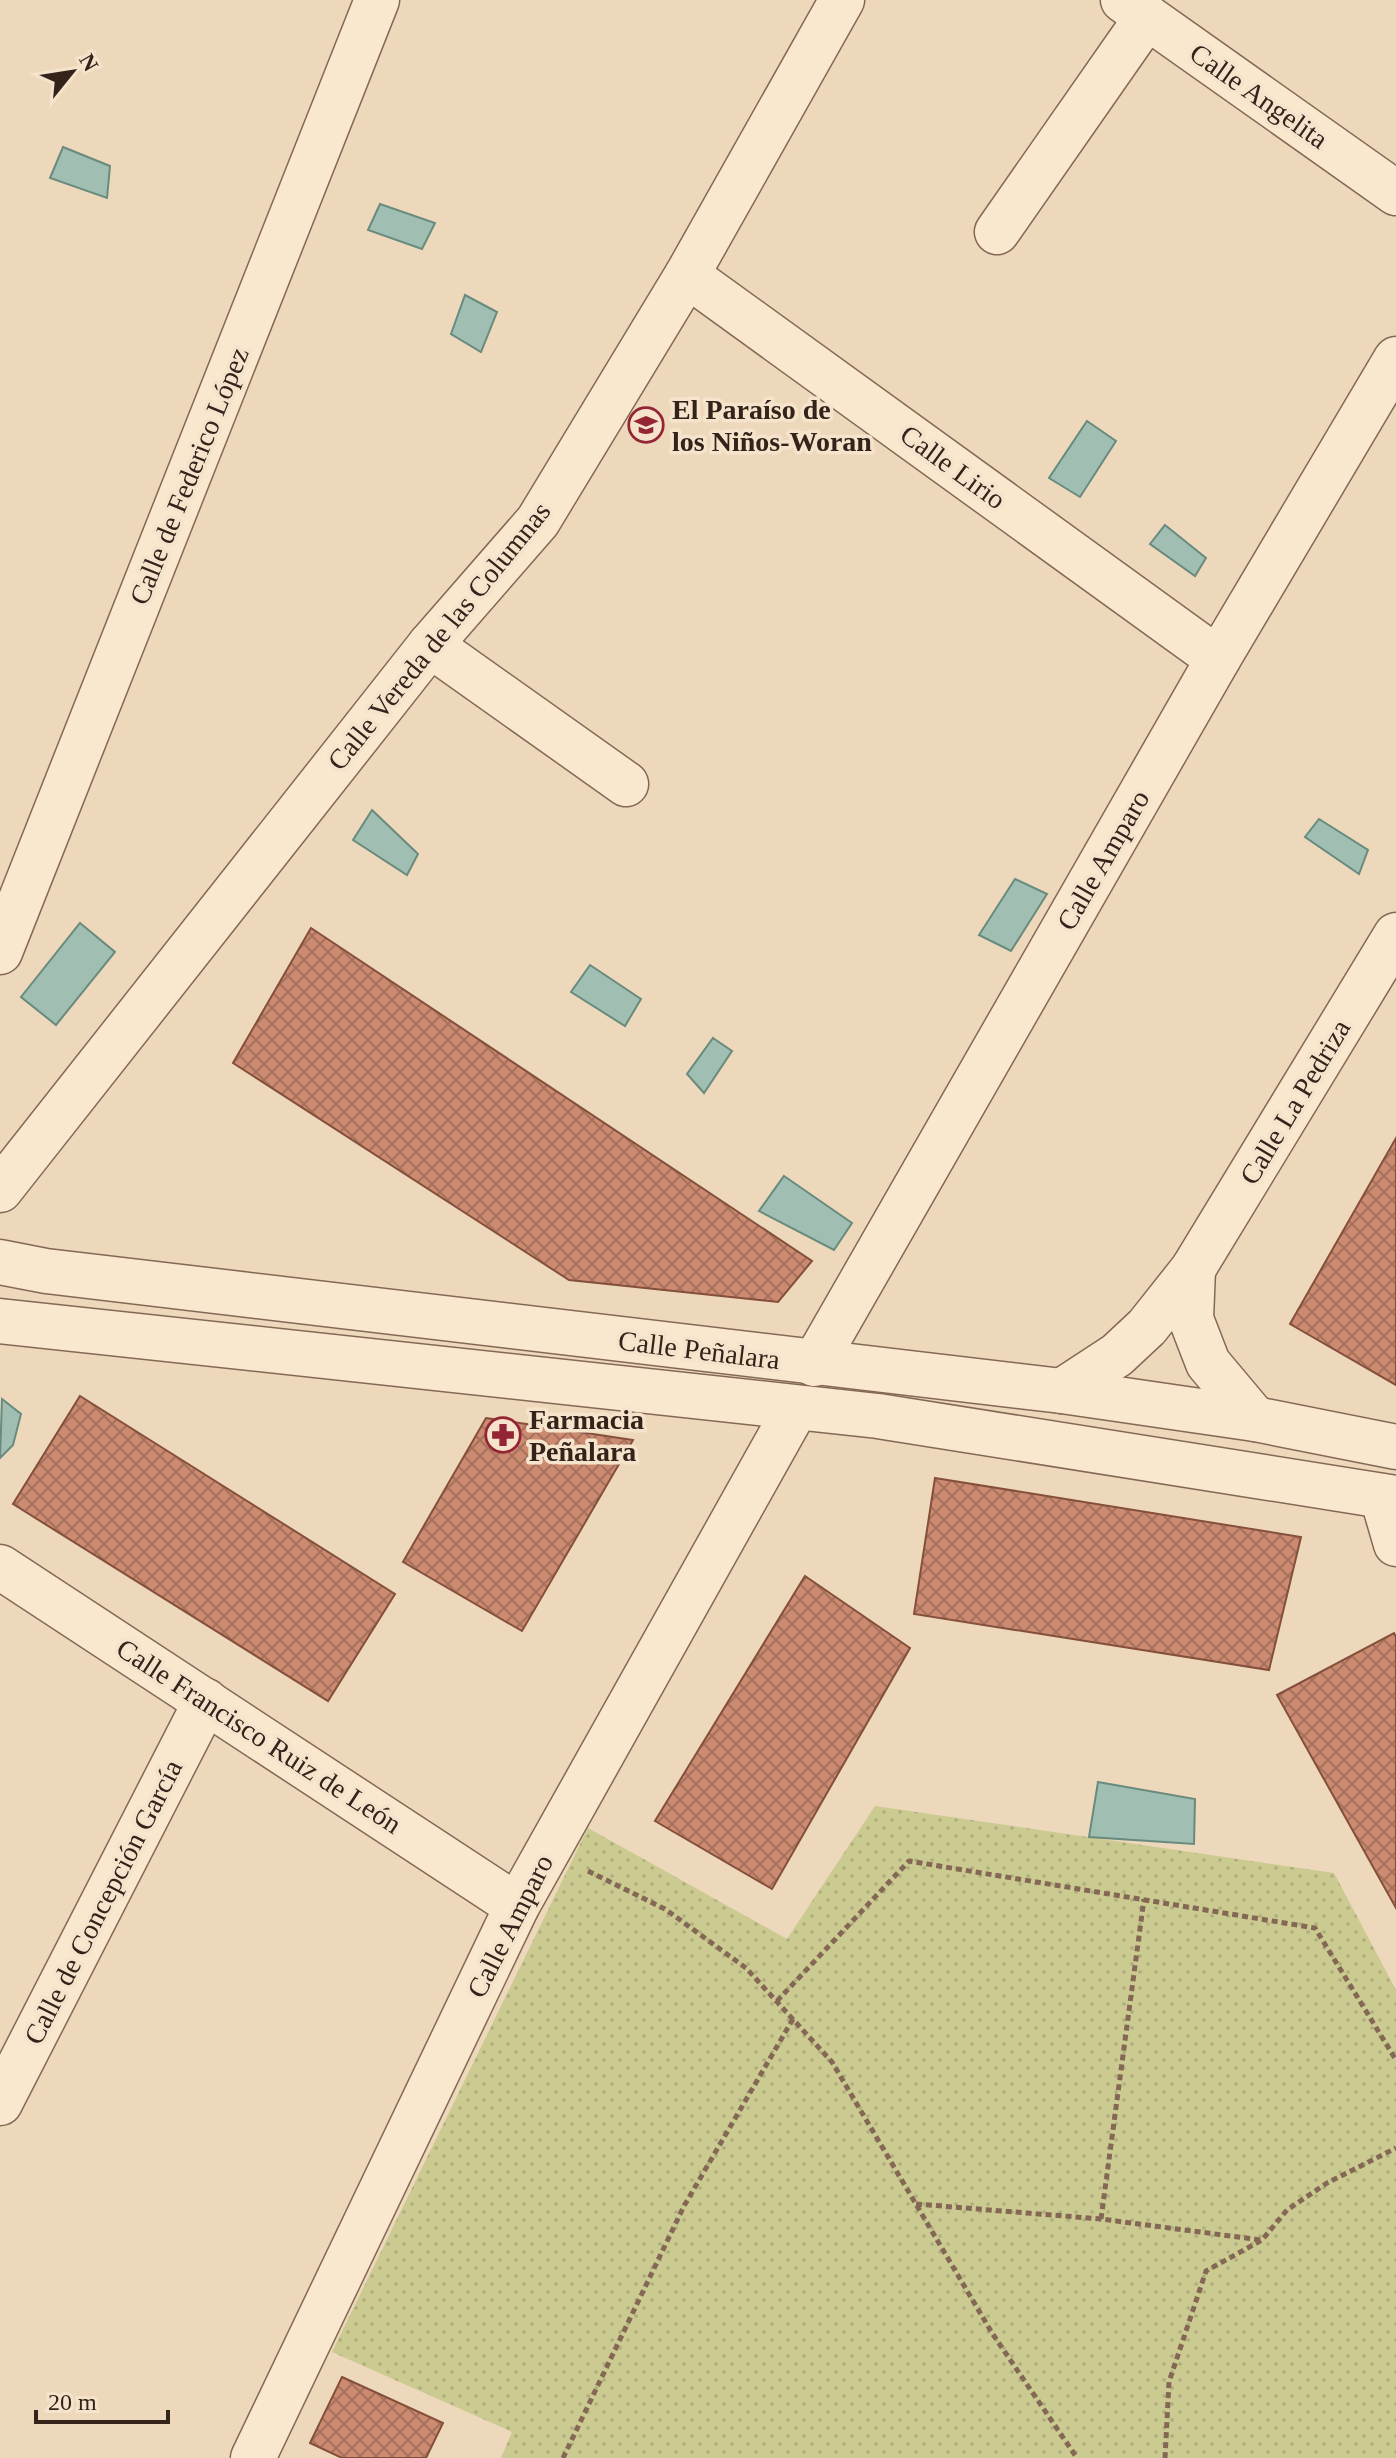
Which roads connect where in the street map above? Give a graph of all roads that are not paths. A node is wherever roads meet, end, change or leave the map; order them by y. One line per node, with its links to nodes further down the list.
1 (377, 0): 12 (street, Calle de Federico López)
2 (842, 0): 6 (street, Calle Vereda de las Columnas)
3 (1135, 8): 4 (street, Calle Angelita); 5 (street)
4 (1396, 193)
5 (997, 232)
6 (687, 275): 8 (street, Calle Vereda de las Columnas); 9 (street, Calle Lirio)
7 (1396, 359): 9 (street, Calle Amparo)
8 (430, 645): 10 (street); 13 (street, Calle Vereda de las Columnas)
9 (1218, 659): 17 (street, Calle Amparo)
10 (626, 784)
11 (1396, 935): 15 (street, Calle La Pedriza)
12 (0, 952)
13 (2, 1184)
14 (0, 1262): 17 (street, Calle Peñalara)
15 (1193, 1269): 18 (street, Calle La Pedriza); 20 (street, Calle La Pedriza)
16 (0, 1321): 19 (street, Calle Peñalara)
17 (814, 1364): 18 (street, Calle Peñalara)
18 (1062, 1391): 20 (street, Calle Peñalara)
19 (796, 1408): 22 (street, Calle Peñalara); 26 (street, Calle Amparo)
20 (1255, 1419): 21 (street, Calle Peñalara)
21 (1396, 1447)
22 (1389, 1497): 23 (street)
23 (1396, 1544)
24 (0, 1567): 25 (street, Calle Francisco Ruiz de León)
25 (206, 1701): 26 (street, Calle Francisco Ruiz de León); 27 (street, Calle de Concepción García)
26 (517, 1906): 28 (street, Calle Amparo)
27 (0, 2103)
28 (253, 2458)

